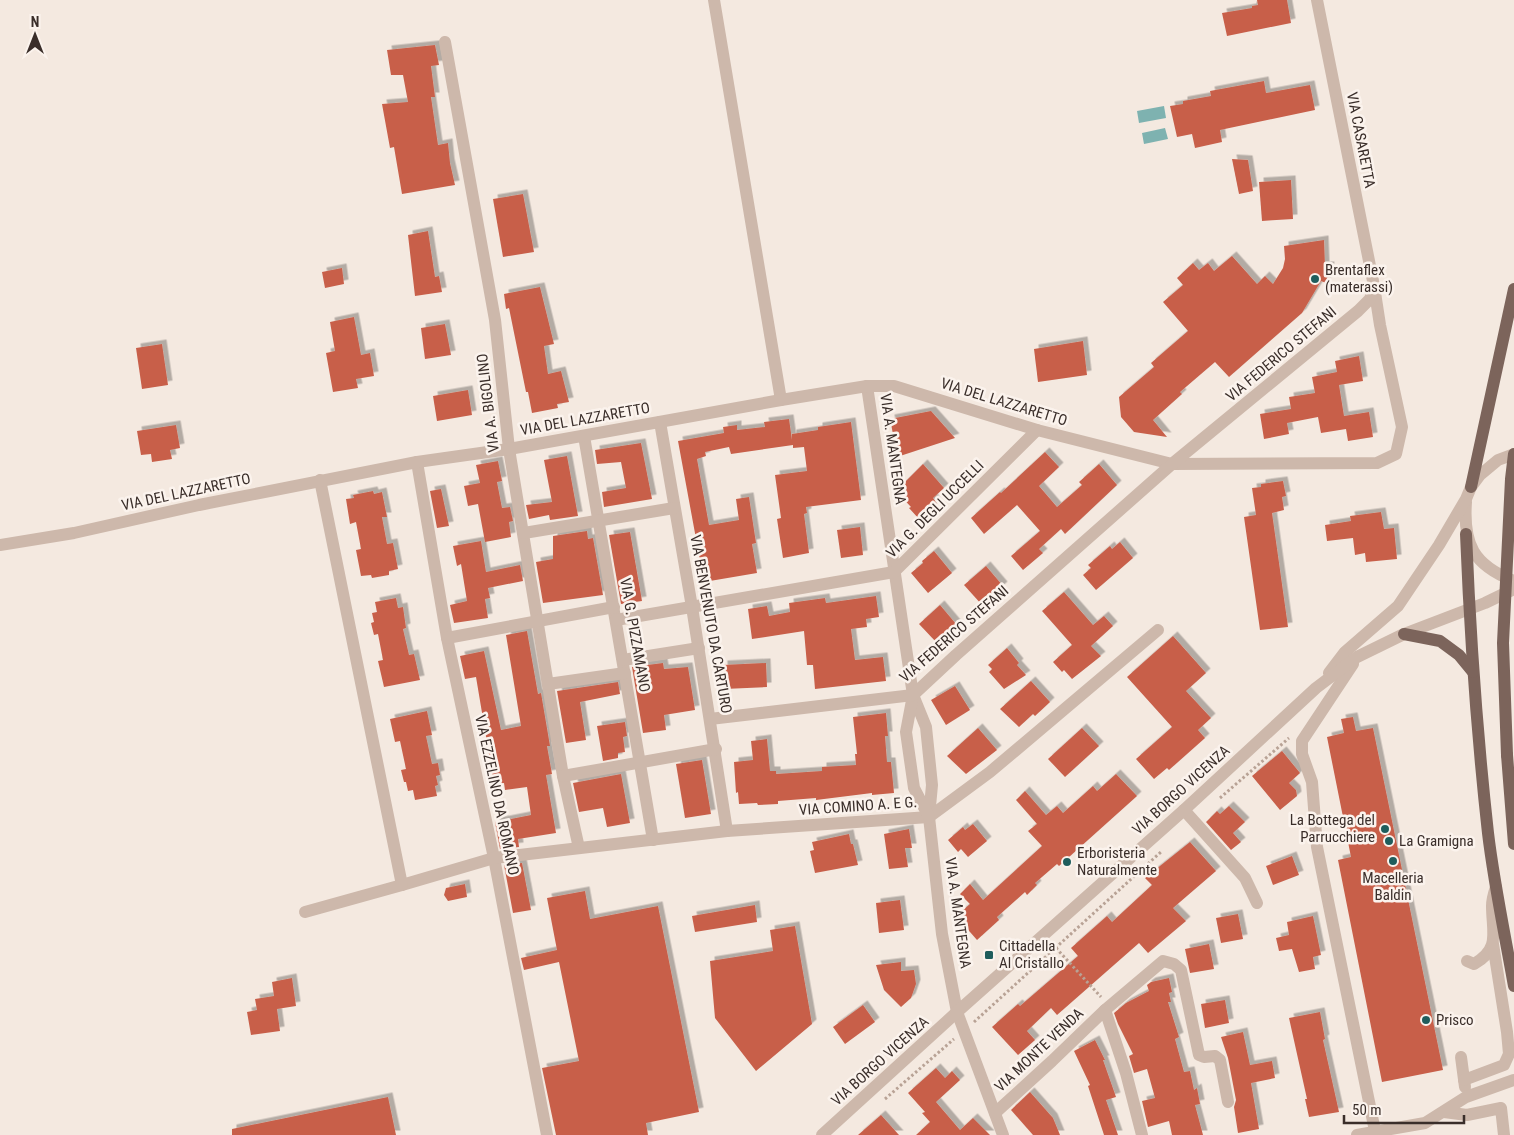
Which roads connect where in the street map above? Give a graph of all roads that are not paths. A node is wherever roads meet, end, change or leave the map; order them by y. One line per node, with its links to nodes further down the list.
1 (714, 0): 7 (street)
2 (1317, 0): 4 (street, VIA CASARETTA)
3 (445, 42): 11 (street, VIA A. BIGOLINO)
4 (1374, 286): 14 (street, VIA FEDERICO STEFANI); 14 (street)
5 (1514, 288): 16 (main road)
6 (867, 386): 7 (street, VIA DEL LAZZARETTO); 9 (street, VIA DEL LAZZARETTO); 23 (street, VIA A. MANTEGNA)
7 (781, 400): 8 (street, VIA DEL LAZZARETTO)
8 (660, 422): 10 (street, VIA DEL LAZZARETTO); 18 (street, VIA BENVENUTO DA CARTURO)
9 (1038, 430): 14 (street, VIA DEL LAZZARETTO); 23 (street, VIA G. DEGLI UCCELLI)
10 (584, 436): 11 (street, VIA DEL LAZZARETTO); 19 (street, VIA G. PIZZAMANO)
11 (509, 449): 13 (street, VIA DEL LAZZARETTO); 20 (street, VIA A. BIGOLINO)
12 (1514, 454): 16 (street, VIA BORGO VICENZA); 48 (main road, bridge)
13 (417, 462): 15 (street, VIA DEL LAZZARETTO); 32 (street, VIA EZZELINO DA ROMANO)
14 (1172, 464): 39 (street, VIA FEDERICO STEFANI)
15 (320, 480): 22 (street, VIA DEL LAZZARETTO); 51 (street)
16 (1472, 487): 17 (street, VIA BORGO VICENZA)
17 (1466, 499): 21 (street, VIA BORGO VICENZA); 38 (street, VIA BORGO VICENZA)
18 (674, 508): 19 (street); 26 (street, VIA BENVENUTO DA CARTURO)
19 (598, 520): 20 (street); 28 (street, VIA G. PIZZAMANO)
20 (524, 534): 29 (street, VIA A. BIGOLINO)
21 (1466, 534): 24 (street, VIA BORGO VICENZA); 27 (main road)
22 (0, 545)
23 (894, 572): 26 (street, VIA G. DEGLI UCCELLI); 39 (street, VIA A. MANTEGNA)
24 (1514, 581)
25 (1514, 589): 27 (street, VIA BORGO VICENZA)
26 (692, 607): 28 (street, VIA G. DEGLI UCCELLI); 33 (street, VIA BENVENUTO DA CARTURO)
27 (1469, 609): 31 (street, VIA BORGO VICENZA); 36 (main road)
28 (615, 614): 29 (street, VIA G. DEGLI UCCELLI); 35 (street, VIA G. PIZZAMANO)
29 (539, 621): 32 (street, VIA G. DEGLI UCCELLI); 37 (street, VIA A. BIGOLINO)
30 (1158, 630): 45 (street, VIA COMINO A. E G.)
31 (1404, 634): 34 (street, VIA BORGO VICENZA); 36 (main road)
32 (447, 638): 50 (street, VIA EZZELINO DA ROMANO)
33 (699, 648): 35 (street); 40 (street, VIA BENVENUTO DA CARTURO)
34 (1358, 657): 38 (street, VIA BORGO VICENZA); 67 (street)
35 (624, 667): 37 (street); 42 (street, VIA G. PIZZAMANO)
36 (1473, 672): 52 (main road)
37 (548, 684): 43 (street, VIA A. BIGOLINO)
38 (1316, 688): 44 (street, VIA BORGO VICENZA)
39 (913, 695): 40 (street, VIA FEDERICO STEFANI); 45 (street, VIA A. MANTEGNA); 45 (street, VIA A. MANTEGNA)
40 (710, 719): 41 (street, VIA BENVENUTO DA CARTURO)
41 (716, 749): 42 (street); 46 (street, VIA BENVENUTO DA CARTURO)
42 (641, 762): 43 (street); 47 (street, VIA G. PIZZAMANO)
43 (563, 776): 49 (street, VIA A. BIGOLINO)
44 (1184, 810): 53 (street); 59 (street, VIA BORGO VICENZA)
45 (929, 817): 46 (street, VIA COMINO A. E G.); 59 (street, VIA A. MANTEGNA)
46 (727, 832): 47 (street, VIA COMINO A. E G.)
47 (653, 840): 49 (street, VIA COMINO A. E G.)
48 (1514, 844)
49 (579, 848): 50 (street, VIA COMINO A. E G.)
50 (494, 858): 51 (street, VIA COMINO A. E G.); 68 (street, VIA EZZELINO DA ROMANO)
51 (402, 885): 54 (street, VIA COMINO A. E G.)
52 (1496, 886): 55 (street); 57 (main road)
53 (1257, 903)
54 (305, 912)
55 (1493, 944): 56 (street); 61 (street)
56 (1467, 961)
57 (1514, 986)
58 (1107, 1008): 64 (street, VIA MONTE VENDA); 66 (street, VIA MONTE VENDA); 71 (street, VIA MONTE VENDA)
59 (957, 1012): 66 (street, VIA A. MANTEGNA); 69 (street, VIA BORGO VICENZA)
60 (1461, 1057): 61 (street)
61 (1464, 1080): 63 (street)
62 (1514, 1080): 63 (street)
63 (1466, 1097): 65 (street)
64 (1228, 1102)
65 (1444, 1112): 67 (street); 73 (street)
66 (994, 1113): 70 (street, VIA A. MANTEGNA)
67 (1375, 1131): 72 (street)
68 (547, 1135)
69 (822, 1135)
70 (1003, 1135)
71 (1142, 1135)
72 (1357, 1135)
73 (1504, 1135)

